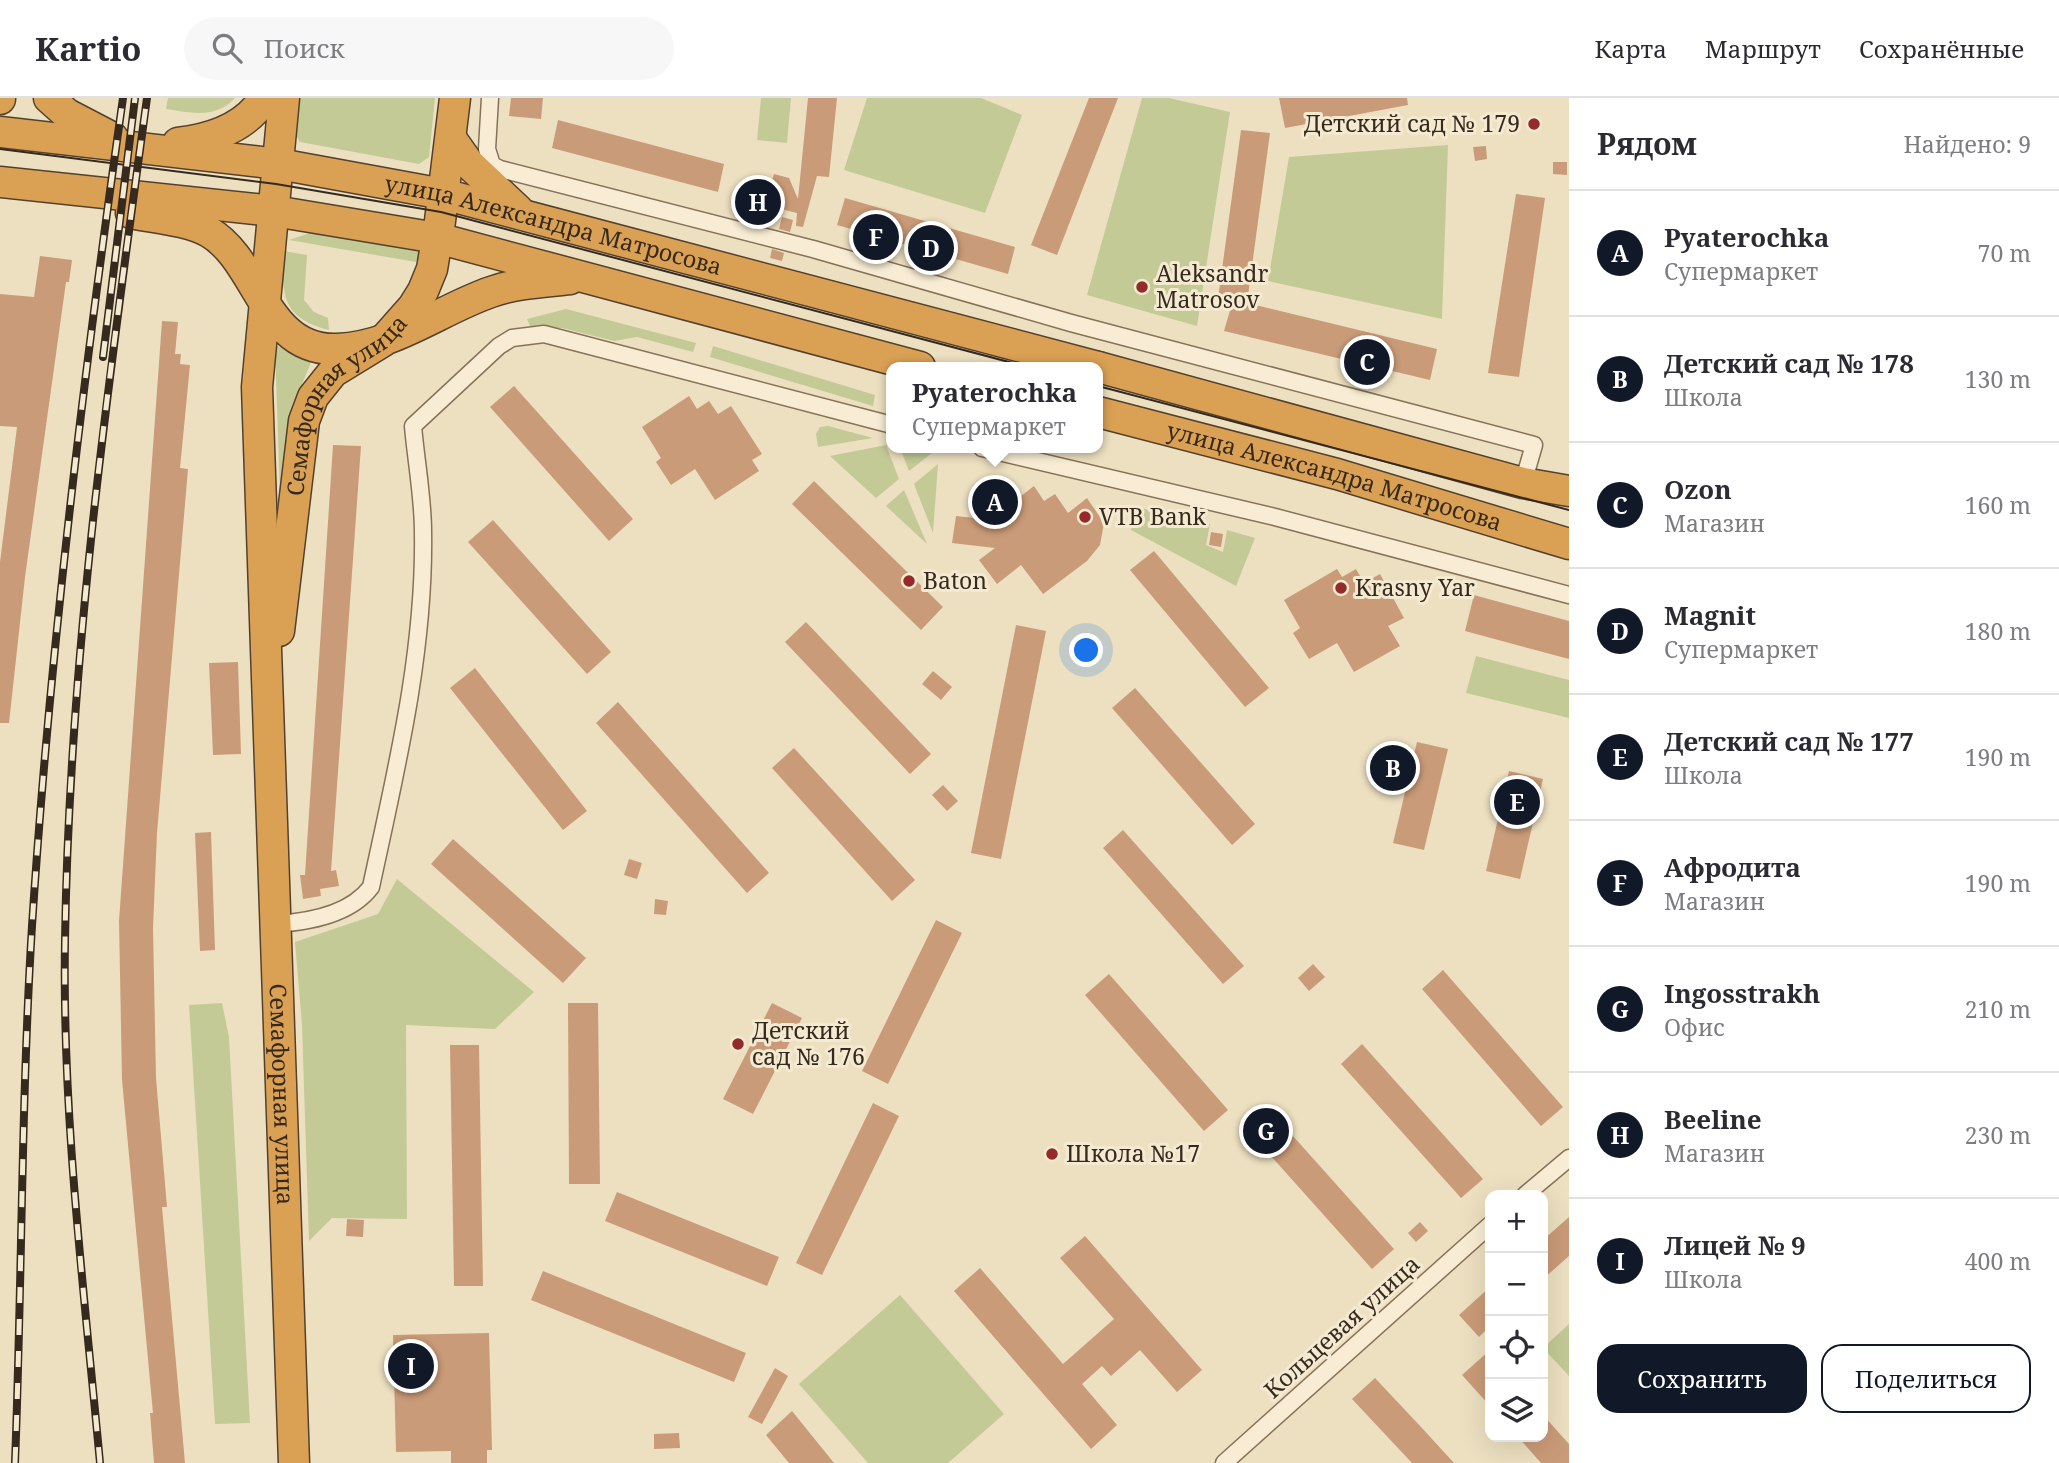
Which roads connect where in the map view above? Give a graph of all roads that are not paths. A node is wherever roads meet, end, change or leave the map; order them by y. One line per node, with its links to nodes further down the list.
1 (48, 98): 8 (highway)
2 (264, 98): 8 (highway)
3 (284, 98): 9 (highway, Семафорная улица)
4 (455, 98): 7 (highway, Семафорная улица)
5 (490, 98): 24 (street)
6 (0, 132): 8 (highway, улица Александра Матросова)
7 (452, 141): 11 (highway, Семафорная улица); 13 (highway)
8 (135, 146): 9 (highway, улица Александра Матросова)
9 (279, 164): 11 (highway, улица Александра Матросова); 12 (highway, Семафорная улица)
10 (8, 183): 12 (highway, улица Александра Матросова); 16 (highway)
11 (443, 194): 13 (highway, улица Александра Матросова); 14 (highway, Семафорная улица)
12 (274, 211): 14 (highway, улица Александра Матросова); 16 (highway, Семафорная улица)
13 (521, 213): 19 (highway, улица Александра Матросова)
14 (437, 238): 15 (highway, улица Александра Матросова); 17 (highway, Семафорная улица)
15 (584, 277): 17 (highway); 18 (highway, улица Александра Матросова)
16 (264, 303): 17 (highway); 28 (highway, Семафорная улица)
17 (382, 342): 28 (highway, Семафорная улица)
18 (901, 362)
19 (1079, 362)
20 (1103, 368): 24 (highway, улица Александра Матросова)
21 (1103, 413): 26 (highway, улица Александра Матросова)
22 (886, 423): 29 (street)
23 (1003, 453): 27 (street)
24 (1523, 483): 25 (highway, улица Александра Матросова)
25 (1569, 491)
26 (1569, 544)
27 (1569, 595)
28 (270, 725): 29 (highway, Семафорная улица)
29 (275, 924): 33 (highway, Семафорная улица)
30 (1569, 1158): 31 (street)
31 (1531, 1190)
32 (1485, 1229): 34 (street, Кольцевая улица)
33 (294, 1463)
34 (1224, 1463)

